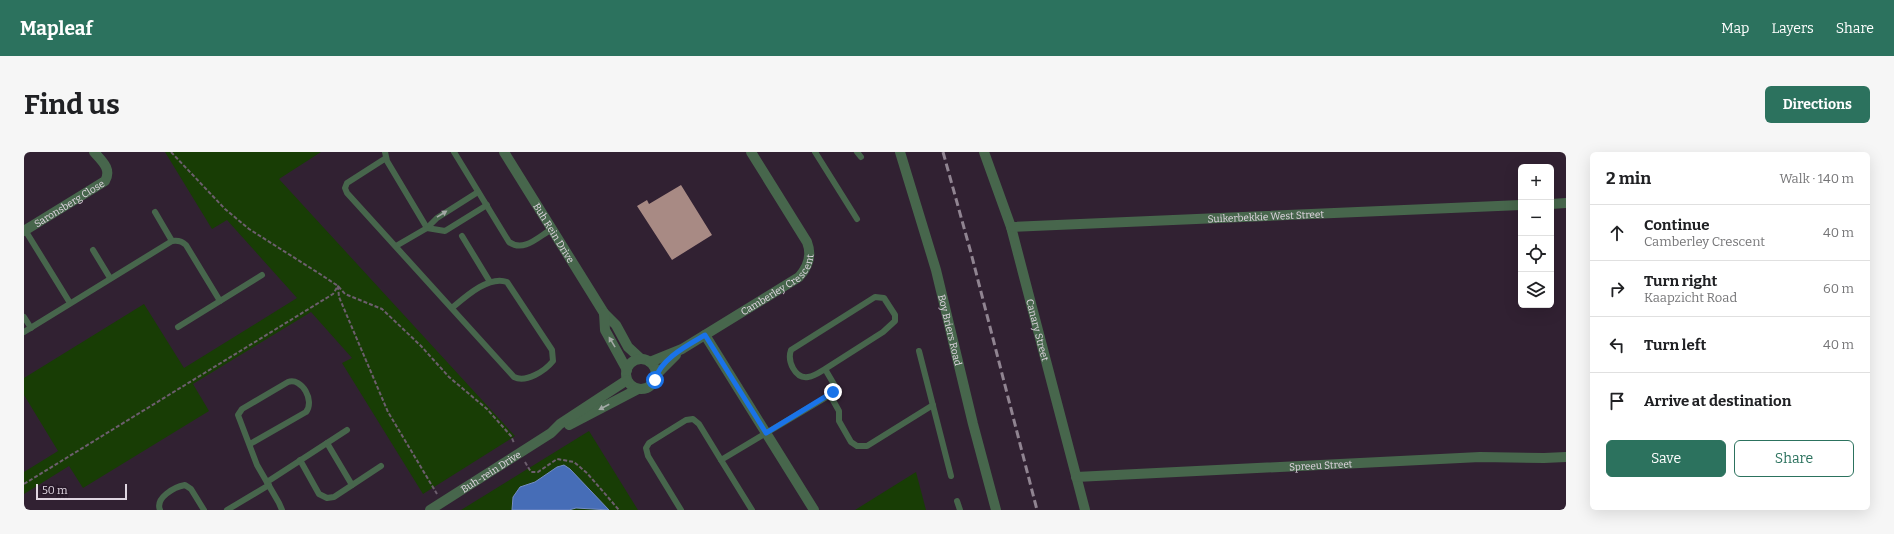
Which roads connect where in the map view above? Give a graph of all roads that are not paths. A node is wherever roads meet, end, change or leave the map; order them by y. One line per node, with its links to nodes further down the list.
1 (94, 152): 19 (street, Saronsberg Close)
2 (454, 152): 9 (lane)
3 (504, 152): 18 (street, Buh Rein Drive)
4 (751, 152): 35 (street, Camberley Crescent)
5 (815, 152): 15 (lane)
6 (900, 152): 70 (street, Boy Briers Road)
7 (984, 152): 16 (street, Canary Street)
8 (386, 155): 17 (lane); 22 (lane)
9 (478, 192): 12 (lane); 17 (lane, one-way to 9)
10 (1566, 203): 11 (street)
11 (1554, 204)
12 (486, 205): 17 (lane); 18 (lane)
13 (1518, 205): 16 (street, Suikerbekkie West Street)
14 (155, 212): 21 (lane)
15 (857, 218)
16 (1011, 227): 55 (street, Canary Street)
17 (427, 228): 22 (lane)
18 (552, 229): 30 (street, Buh Rein Drive)
19 (25, 231): 28 (lane)
20 (462, 236): 26 (lane)
21 (172, 240): 25 (lane); 27 (lane)
22 (396, 246): 29 (lane)
23 (93, 250): 25 (lane)
24 (262, 275): 27 (lane)
25 (110, 278): 28 (lane)
26 (490, 282): 29 (lane); 29 (lane)
27 (220, 301): 32 (lane)
28 (70, 303): 33 (lane)
29 (452, 308)
30 (604, 313): 38 (street, Buh Rein Drive); 40 (street, Buh Rein Drive, one-way to 30)
31 (24, 317): 33 (lane)
32 (178, 327)
33 (30, 328): 34 (lane)
34 (24, 332)
35 (705, 335): 36 (street, Camberley Crescent); 47 (street)
36 (682, 349): 38 (street, Camberley Crescent); 41 (street, Camberley Crescent)
37 (919, 351): 44 (lane)
38 (646, 360): 40 (street); 41 (street)
39 (825, 368): 39 (lane); 43 (lane)
40 (627, 375): 42 (street); 46 (street, Buh-rein Drive)
41 (656, 375): 42 (street)
42 (638, 389): 46 (street, Buh-rein Drive, one-way to 46)
43 (830, 395): 44 (lane); 47 (lane)
44 (933, 405): 54 (lane)
45 (347, 430): 48 (lane)
46 (551, 432): 65 (street, Buh-rein Drive)
47 (766, 433): 52 (lane); 68 (street)
48 (327, 443): 51 (lane); 57 (lane)
49 (250, 444): 49 (lane); 56 (lane)
50 (1566, 457): 55 (street, Spreeu Street)
51 (300, 460): 56 (lane); 57 (lane)
52 (721, 460): 66 (lane); 67 (lane)
53 (381, 466): 57 (lane)
54 (951, 476)
55 (1076, 477): 71 (street, Canary Street)
56 (268, 484): 59 (lane); 62 (lane)
57 (352, 485)
58 (957, 501): 69 (lane)
59 (279, 503): 63 (lane); 64 (lane)
60 (160, 510): 61 (lane)
61 (204, 510)
62 (227, 510)
63 (282, 510)
64 (287, 510)
65 (430, 510)
66 (681, 510)
67 (752, 510)
68 (814, 510)
69 (960, 510)
70 (996, 510)
71 (1085, 510)

